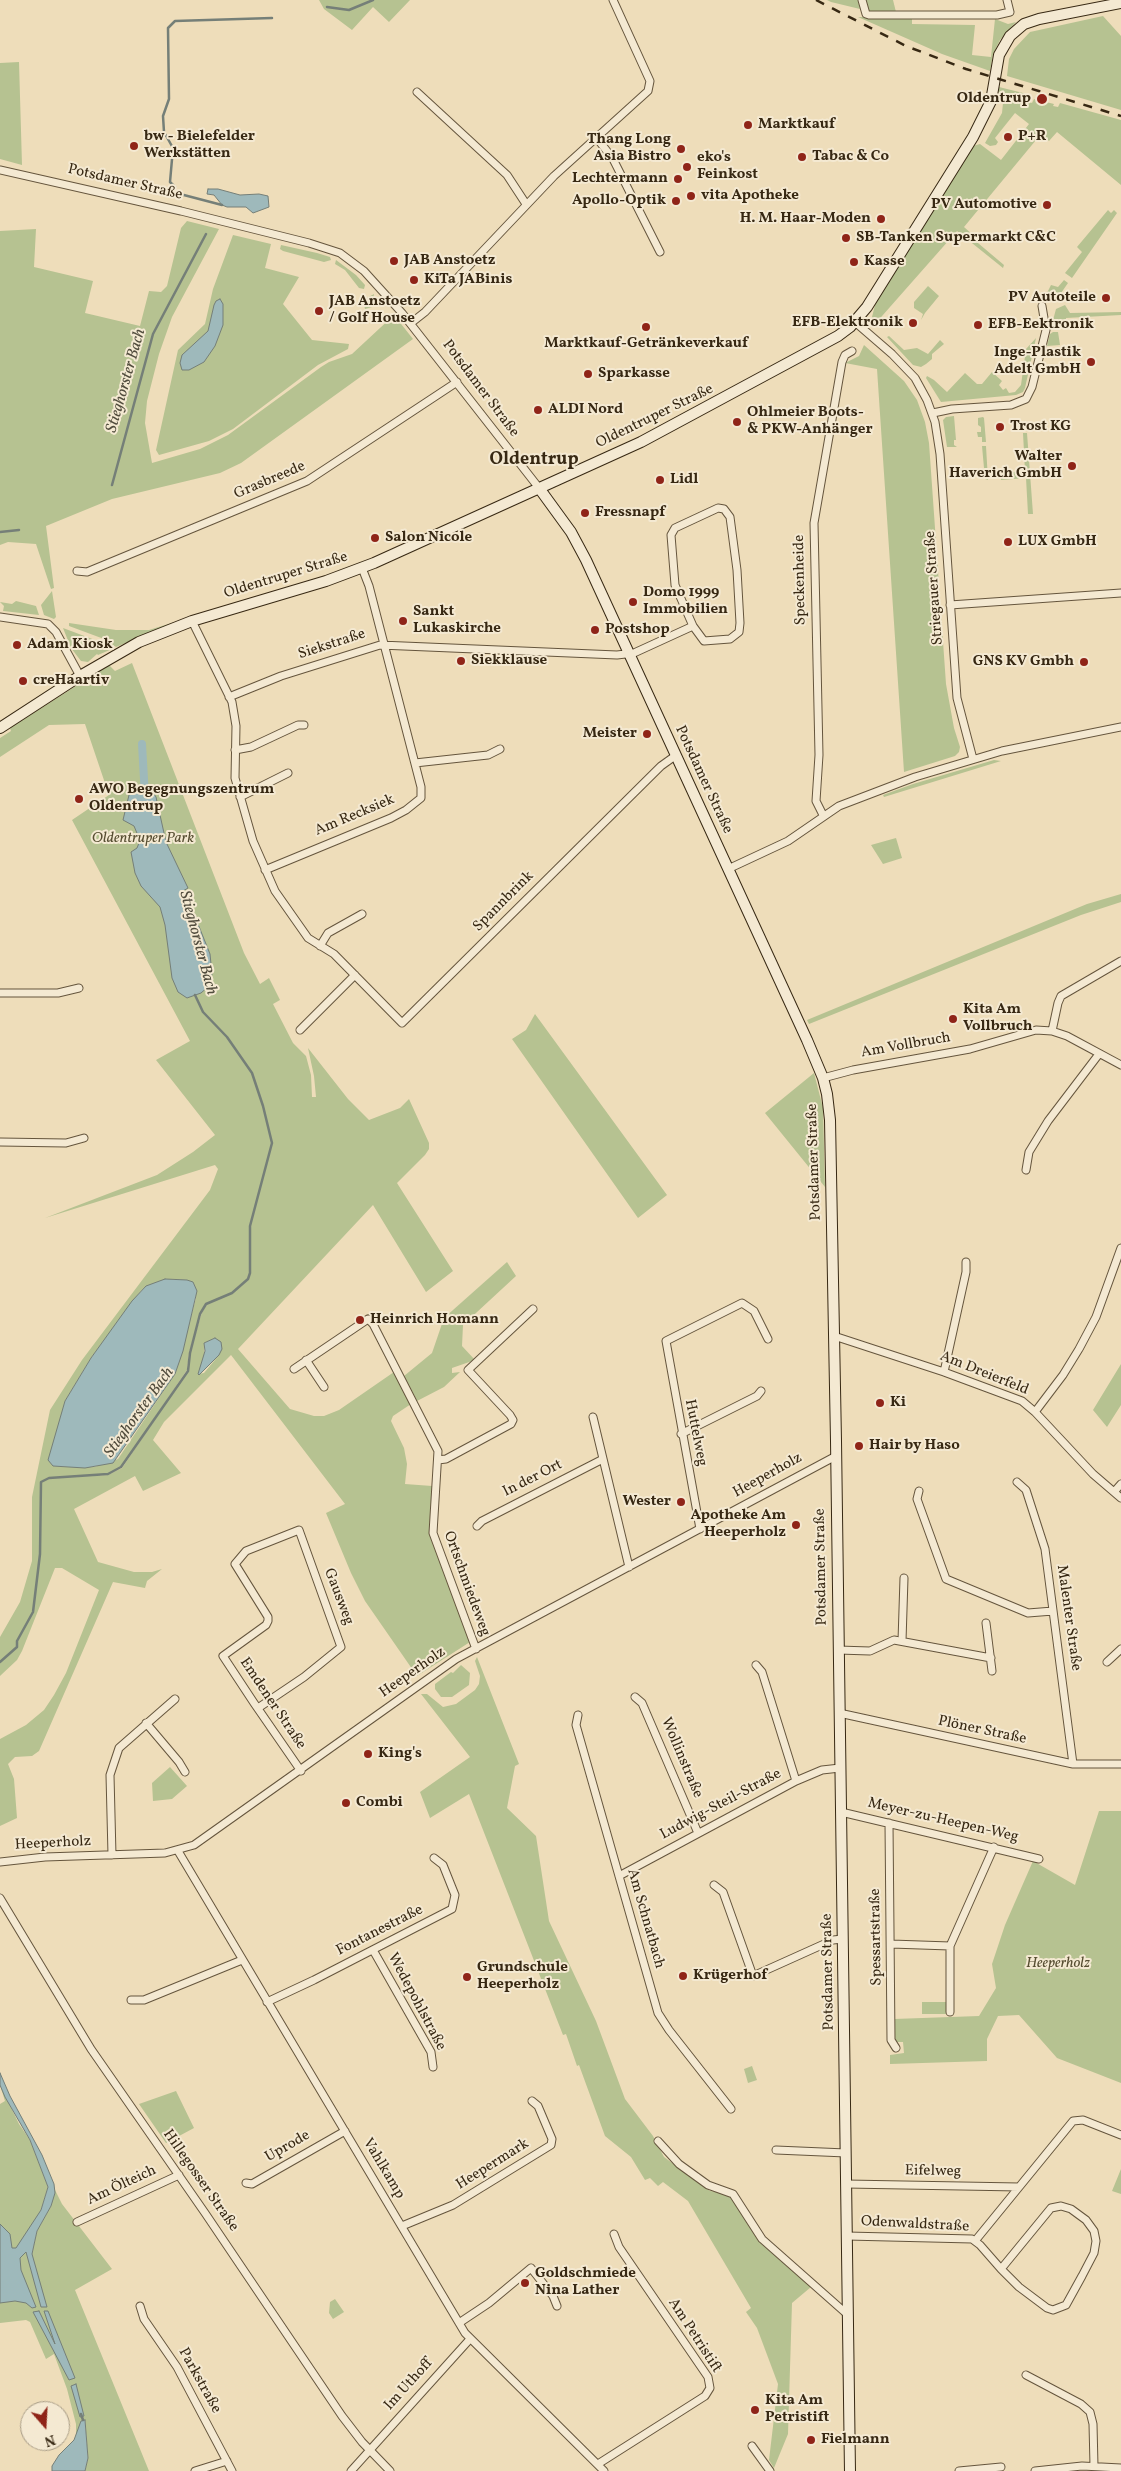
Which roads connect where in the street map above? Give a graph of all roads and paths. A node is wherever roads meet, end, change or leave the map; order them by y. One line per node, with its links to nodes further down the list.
1 (613, 0): 6 (street)
2 (862, 0): 3 (street)
3 (1007, 0)
4 (1121, 3): 11 (street, Oldentruper Straße)
5 (418, 92): 8 (street)
6 (596, 137): 8 (street); 9 (street)
7 (0, 170): 12 (street, Potsdamer Straße)
8 (526, 204): 12 (street)
9 (660, 252)
10 (1042, 306): 15 (street)
11 (855, 322): 15 (street, Striegauer Straße); 16 (street, Oldentruper Straße)
12 (411, 323): 14 (street, Potsdamer Straße)
13 (852, 351): 38 (street, Speckenheide)
14 (457, 382): 16 (street, Potsdamer Straße); 18 (street, Grasbreede)
15 (933, 413): 20 (street, Striegauer Straße)
16 (539, 488): 17 (street, Oldentruper Straße); 25 (street, Potsdamer Straße)
17 (362, 568): 22 (street, Oldentruper Straße); 24 (street, Am Recksiek)
18 (77, 571)
19 (1121, 593): 20 (street)
20 (950, 605): 34 (street, Striegauer Straße)
21 (0, 617): 26 (street)
22 (192, 621): 26 (street, Oldentruper Straße); 27 (street, Spannbrink)
23 (693, 626): 23 (street); 25 (street)
24 (384, 645): 25 (street, Siekstraße); 27 (street, Siekstraße); 35 (street, Am Recksiek)
25 (629, 654): 33 (street, Potsdamer Straße)
26 (80, 676): 30 (street, Oldentruper Straße)
27 (229, 697): 32 (street, Spannbrink)
28 (304, 725): 32 (street)
29 (1121, 727): 34 (street)
30 (0, 728)
31 (500, 749): 35 (street)
32 (235, 750): 37 (street, Spannbrink)
33 (675, 756): 39 (street, Potsdamer Straße); 44 (street, Spannbrink)
34 (973, 758): 38 (street)
35 (415, 764): 40 (street, Am Recksiek)
36 (288, 773): 37 (street)
37 (240, 797): 40 (street, Spannbrink)
38 (823, 815): 39 (street)
39 (728, 869): 51 (street, Potsdamer Straße)
40 (265, 870): 42 (street, Spannbrink)
41 (362, 914): 42 (street)
42 (320, 946): 44 (street, Spannbrink)
43 (1121, 961): 48 (street)
44 (355, 975): 47 (street)
45 (79, 988): 46 (street)
46 (0, 993)
47 (300, 1030)
48 (1052, 1031): 49 (street, Am Vollbruch); 51 (street, Am Vollbruch)
49 (1099, 1054): 50 (street, Am Vollbruch); 54 (street)
50 (1121, 1065)
51 (824, 1078): 58 (street, Potsdamer Straße)
52 (84, 1138): 53 (street)
53 (0, 1142)
54 (1026, 1170)
55 (1121, 1248): 65 (street)
56 (966, 1262): 62 (street)
57 (533, 1309): 70 (street)
58 (834, 1336): 62 (street, Am Dreierfeld); 68 (street, Potsdamer Straße)
59 (768, 1339): 67 (street, Huttelweg)
60 (306, 1360): 61 (street, Ortschmiedeweg); 63 (street); 70 (street, Ortschmiedeweg)
61 (294, 1368)
62 (944, 1372): 65 (street, Am Dreierfeld)
63 (324, 1387)
64 (761, 1390): 67 (street)
65 (1035, 1412): 74 (street, Am Dreierfeld)
66 (593, 1417): 69 (street)
67 (682, 1434): 77 (street, Huttelweg)
68 (836, 1456): 77 (street, Heeperholz); 86 (street, Potsdamer Straße)
69 (603, 1459): 76 (street, In der Ort); 79 (street)
70 (438, 1460): 84 (street, Ortschmiedeweg)
71 (1017, 1482): 81 (street, Malenter Straße)
72 (1121, 1484): 74 (street)
73 (919, 1491): 81 (street)
74 (1114, 1492): 75 (street, Am Dreierfeld)
75 (1121, 1498)
76 (477, 1526)
77 (700, 1529): 79 (street, Heeperholz)
78 (235, 1564): 93 (street, Emdener Straße); 93 (street, Gausweg)
79 (629, 1567): 84 (street, Heeperholz)
80 (904, 1578): 83 (street)
81 (1053, 1610): 97 (street, Malenter Straße)
82 (986, 1623): 87 (street)
83 (902, 1641): 86 (street); 87 (street)
84 (476, 1649): 100 (street, Heeperholz)
85 (1121, 1649): 88 (street)
86 (838, 1650): 94 (street, Potsdamer Straße)
87 (991, 1658): 90 (street)
88 (1108, 1662)
89 (756, 1665): 102 (street)
90 (992, 1671)
91 (635, 1697): 105 (street, Wollinstraße)
92 (175, 1698): 96 (street)
93 (258, 1708): 100 (street, Emdener Straße)
94 (839, 1713): 97 (street, Plöner Straße); 99 (street, Potsdamer Straße)
95 (578, 1715): 112 (street, Am Schnatbach)
96 (146, 1723): 101 (street); 108 (street)
97 (1073, 1764): 98 (street, Plöner Straße)
98 (1121, 1764)
99 (840, 1768): 102 (street, Ludwig-Steil-Straße); 103 (street, Potsdamer Straße)
100 (301, 1771): 107 (street, Heeperholz)
101 (185, 1772)
102 (796, 1781): 105 (street, Ludwig-Steil-Straße)
103 (841, 1812): 104 (street, Meyer-zu-Heepen-Weg); 115 (street, Potsdamer Straße)
104 (889, 1823): 106 (street, Meyer-zu-Heepen-Weg); 116 (street, Spessartstraße)
105 (698, 1833): 112 (street, Ludwig-Steil-Straße)
106 (994, 1847): 110 (street, Meyer-zu-Heepen-Weg); 117 (street)
107 (178, 1851): 108 (street, Heeperholz); 119 (street, Vahlkamp)
108 (112, 1855): 111 (street, Heeperholz)
109 (434, 1858): 118 (street, Fontanestraße)
110 (1039, 1859)
111 (0, 1862)
112 (619, 1876): 126 (street, Am Schnatbach)
113 (714, 1885): 115 (street)
114 (0, 1898): 132 (street, Hillegosser Straße)
115 (843, 1939): 131 (street, Potsdamer Straße)
116 (891, 1944): 117 (street); 123 (street, Spessartstraße)
117 (950, 1946): 122 (street)
118 (373, 1950): 121 (street, Fontanestraße); 124 (street, Wedepohlstraße)
119 (242, 1960): 120 (street); 121 (street, Vahlkamp)
120 (131, 2000)
121 (267, 2002): 127 (street, Vahlkamp)
122 (950, 2012)
123 (896, 2048)
124 (433, 2067)
125 (532, 2101): 137 (street, Heepermark)
126 (731, 2109)
127 (345, 2131): 133 (street, Uprode); 137 (street, Vahlkamp)
128 (1121, 2135): 135 (street)
129 (658, 2141): 144 (street)
130 (776, 2150): 131 (street)
131 (846, 2153): 134 (street, Potsdamer Straße)
132 (179, 2175): 136 (street, Am Ölteich); 149 (street, Hillegosser Straße)
133 (246, 2182)
134 (846, 2184): 135 (street, Eifelweg); 139 (street, Potsdamer Straße)
135 (1019, 2187): 140 (street)
136 (77, 2222)
137 (402, 2226): 145 (street, Vahlkamp)
138 (614, 2234): 151 (street, Am Petristift)
139 (847, 2236): 140 (street, Odenwaldstraße); 144 (street, Potsdamer Straße)
140 (975, 2241): 141 (street, Odenwaldstraße)
141 (1001, 2269): 141 (street, Odenwaldstraße)
142 (140, 2306): 150 (street, Parkstraße)
143 (557, 2306): 145 (street)
144 (848, 2315): 161 (street, Potsdamer Straße)
145 (459, 2323): 146 (street, Vahlkamp)
146 (470, 2339): 149 (street, Im Uthoff); 151 (street, Vahlkamp)
147 (1026, 2375): 152 (street)
148 (752, 2446): 160 (street)
149 (369, 2450): 157 (street, Im Uthoff); 158 (street, Hillegosser Straße)
150 (227, 2461): 155 (street); 156 (street, Parkstraße)
151 (598, 2464): 159 (street, Vahlkamp)
152 (1094, 2466): 154 (street); 163 (street)
153 (1001, 2467): 162 (street)
154 (1121, 2468)
155 (195, 2471)
156 (232, 2471)
157 (351, 2471)
158 (390, 2471)
159 (604, 2471)
160 (770, 2471)
161 (850, 2471)
162 (959, 2471)
163 (1035, 2471)

